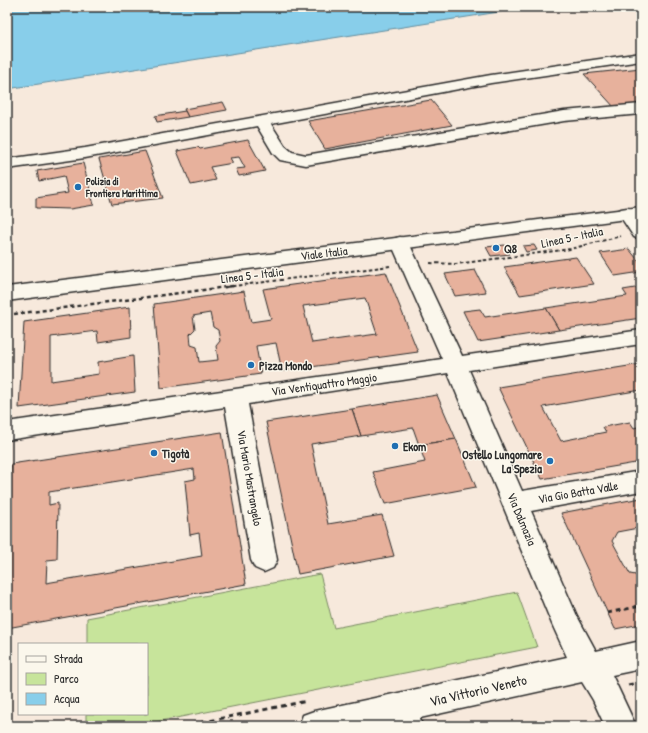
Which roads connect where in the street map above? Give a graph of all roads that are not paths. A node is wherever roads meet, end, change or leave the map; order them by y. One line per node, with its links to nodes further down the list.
1 (641, 57): 3 (street)
2 (641, 109): 3 (street)
3 (261, 121): 4 (street)
4 (7, 164)
5 (634, 212): 6 (street); 7 (street, Viale Italia)
6 (641, 233)
7 (400, 243): 8 (street, Viale Italia); 10 (street, Via Dalmazia)
8 (7, 294)
9 (641, 337): 10 (street, Via Ventiquattro Maggio)
10 (455, 365): 11 (street, Via Ventiquattro Maggio); 14 (street, Via Dalmazia)
11 (235, 397): 12 (street, Via Ventiquattro Maggio); 15 (street, Via Mario Mastrangelo)
12 (7, 431)
13 (641, 481): 14 (street, Via Gio Batta Valle)
14 (516, 502): 17 (street, Via Dalmazia)
15 (264, 560)
16 (641, 655): 17 (street, Via Vittorio Veneto)
17 (589, 665): 18 (street, Via Vittorio Veneto); 20 (street, Via Dalmazia)
18 (404, 717): 19 (street, Via Vittorio Veneto)
19 (314, 726)
20 (621, 726)

